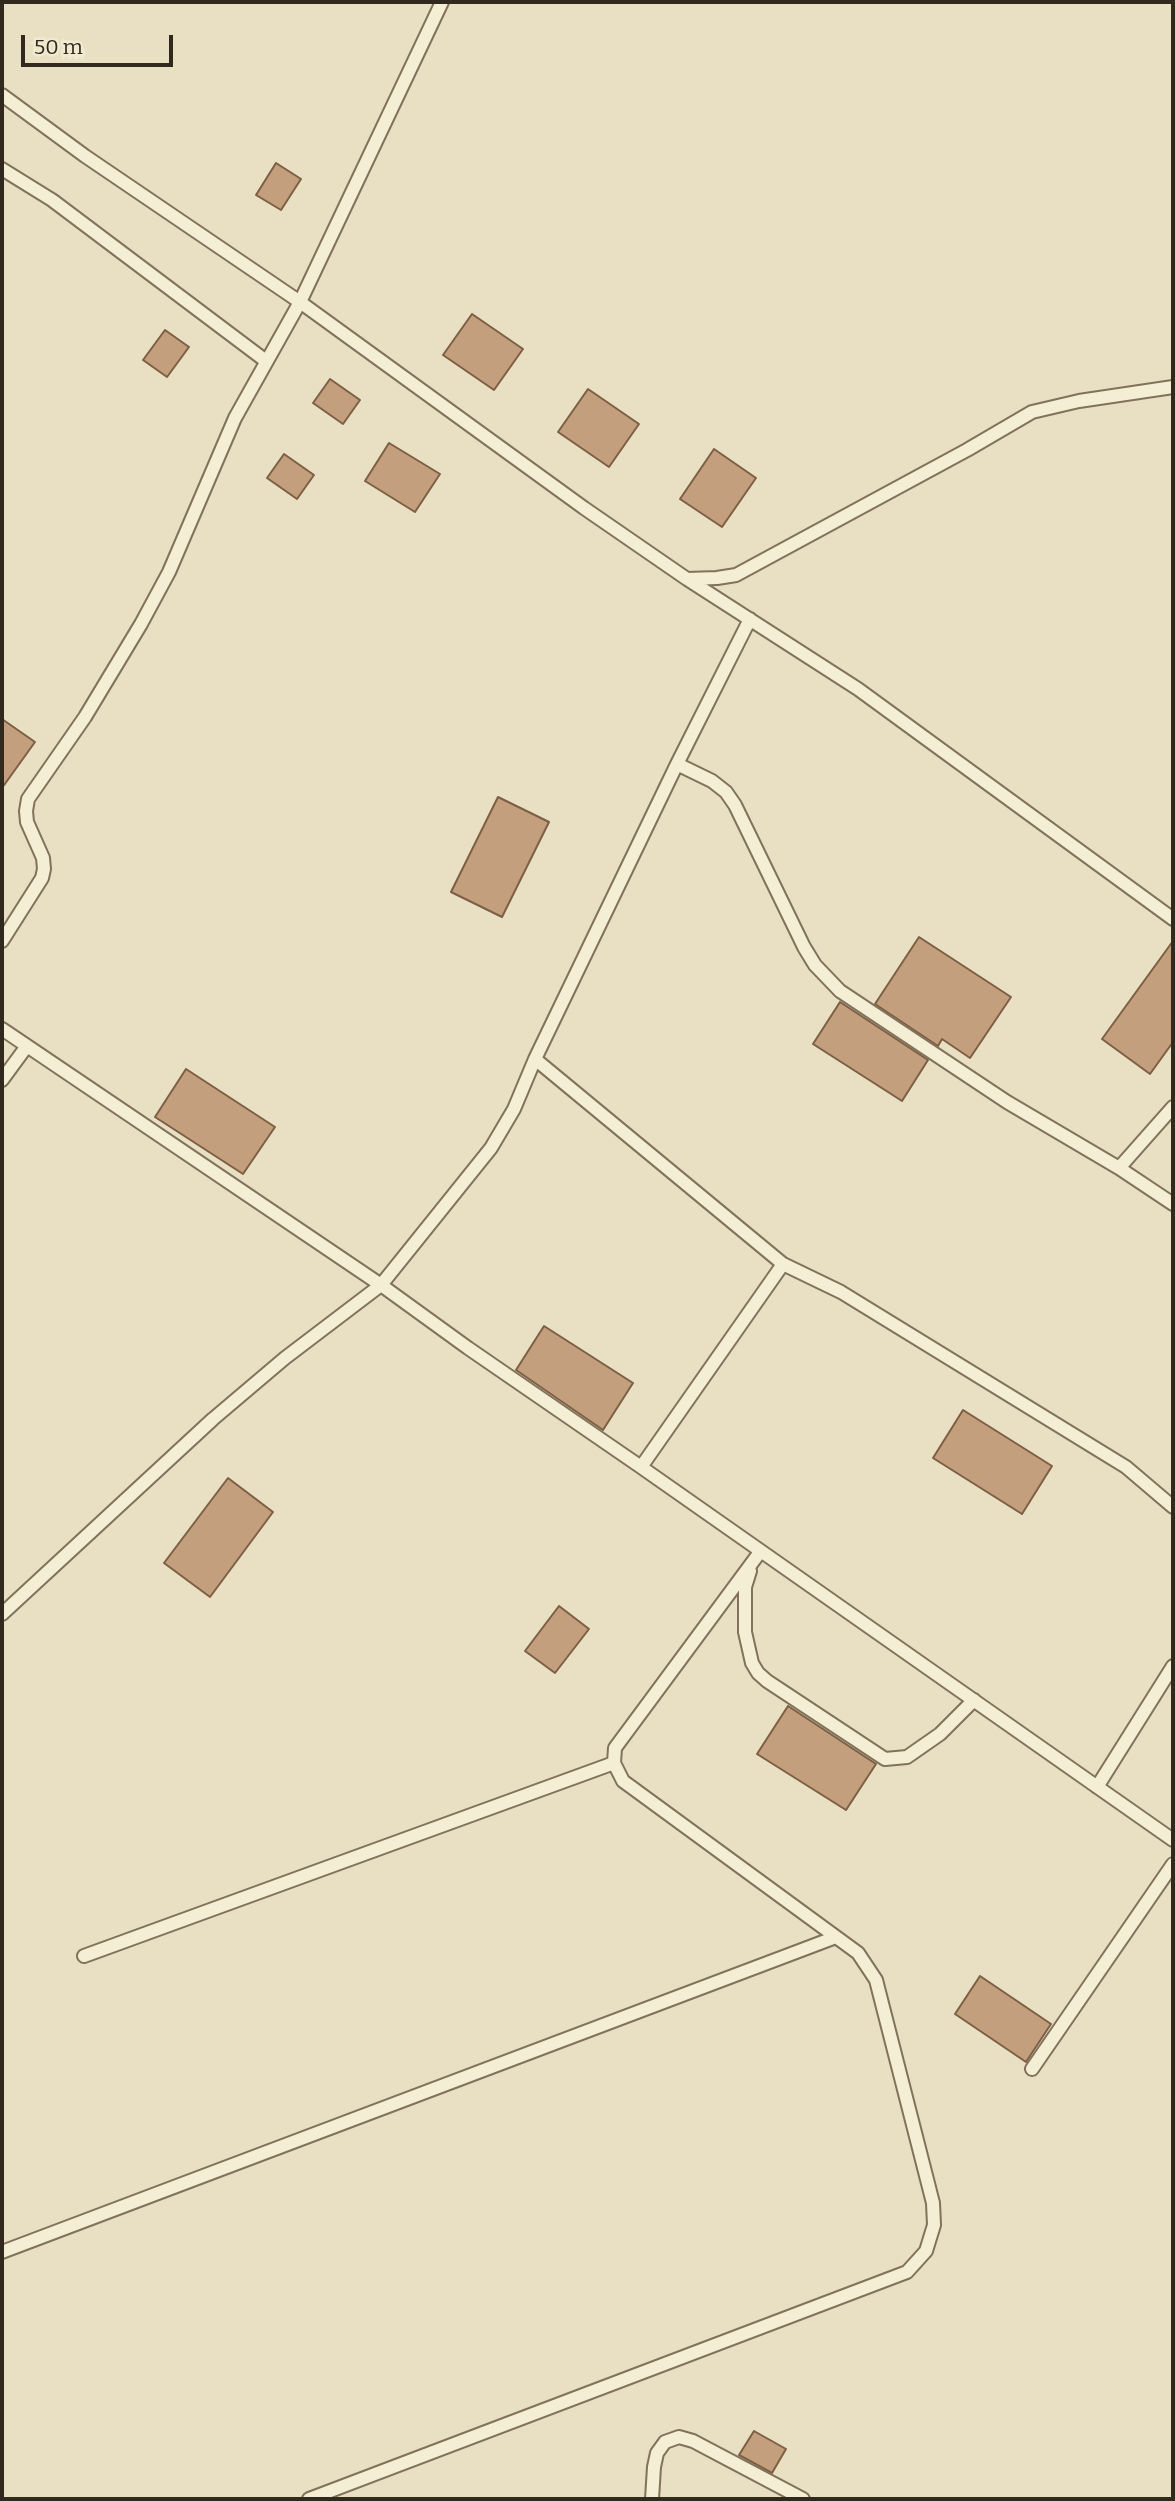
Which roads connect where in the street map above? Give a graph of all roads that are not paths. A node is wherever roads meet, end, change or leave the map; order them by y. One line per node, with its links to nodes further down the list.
1 (442, 2): 4 (lane)
2 (2, 95): 4 (lane)
3 (2, 169): 5 (lane)
4 (300, 302): 5 (lane); 7 (lane)
5 (266, 361): 11 (lane)
6 (1173, 387): 7 (lane)
7 (687, 579): 8 (lane)
8 (750, 619): 9 (lane); 10 (lane)
9 (677, 764): 14 (lane); 17 (lane)
10 (1173, 919)
11 (2, 942)
12 (2, 1028): 13 (lane)
13 (27, 1046): 15 (lane); 20 (lane)
14 (535, 1059): 19 (lane); 20 (lane)
15 (2, 1080)
16 (1173, 1107): 17 (lane)
17 (1119, 1168): 18 (lane)
18 (1173, 1204)
19 (783, 1264): 21 (lane); 22 (lane)
20 (381, 1285): 21 (lane); 24 (lane)
21 (641, 1467): 23 (lane)
22 (1173, 1507)
23 (760, 1552): 26 (lane); 26 (lane); 27 (lane)
24 (2, 1614)
25 (1173, 1666): 28 (lane)
26 (974, 1700): 28 (lane)
27 (614, 1763): 31 (lane); 32 (lane)
28 (1097, 1787): 29 (lane)
29 (1173, 1840)
30 (1173, 1864): 33 (lane)
31 (836, 1937): 34 (lane); 35 (lane)
32 (84, 1956)
33 (1032, 2069)
34 (2, 2252)
35 (309, 2499)
36 (652, 2499): 37 (lane)
37 (803, 2499)

